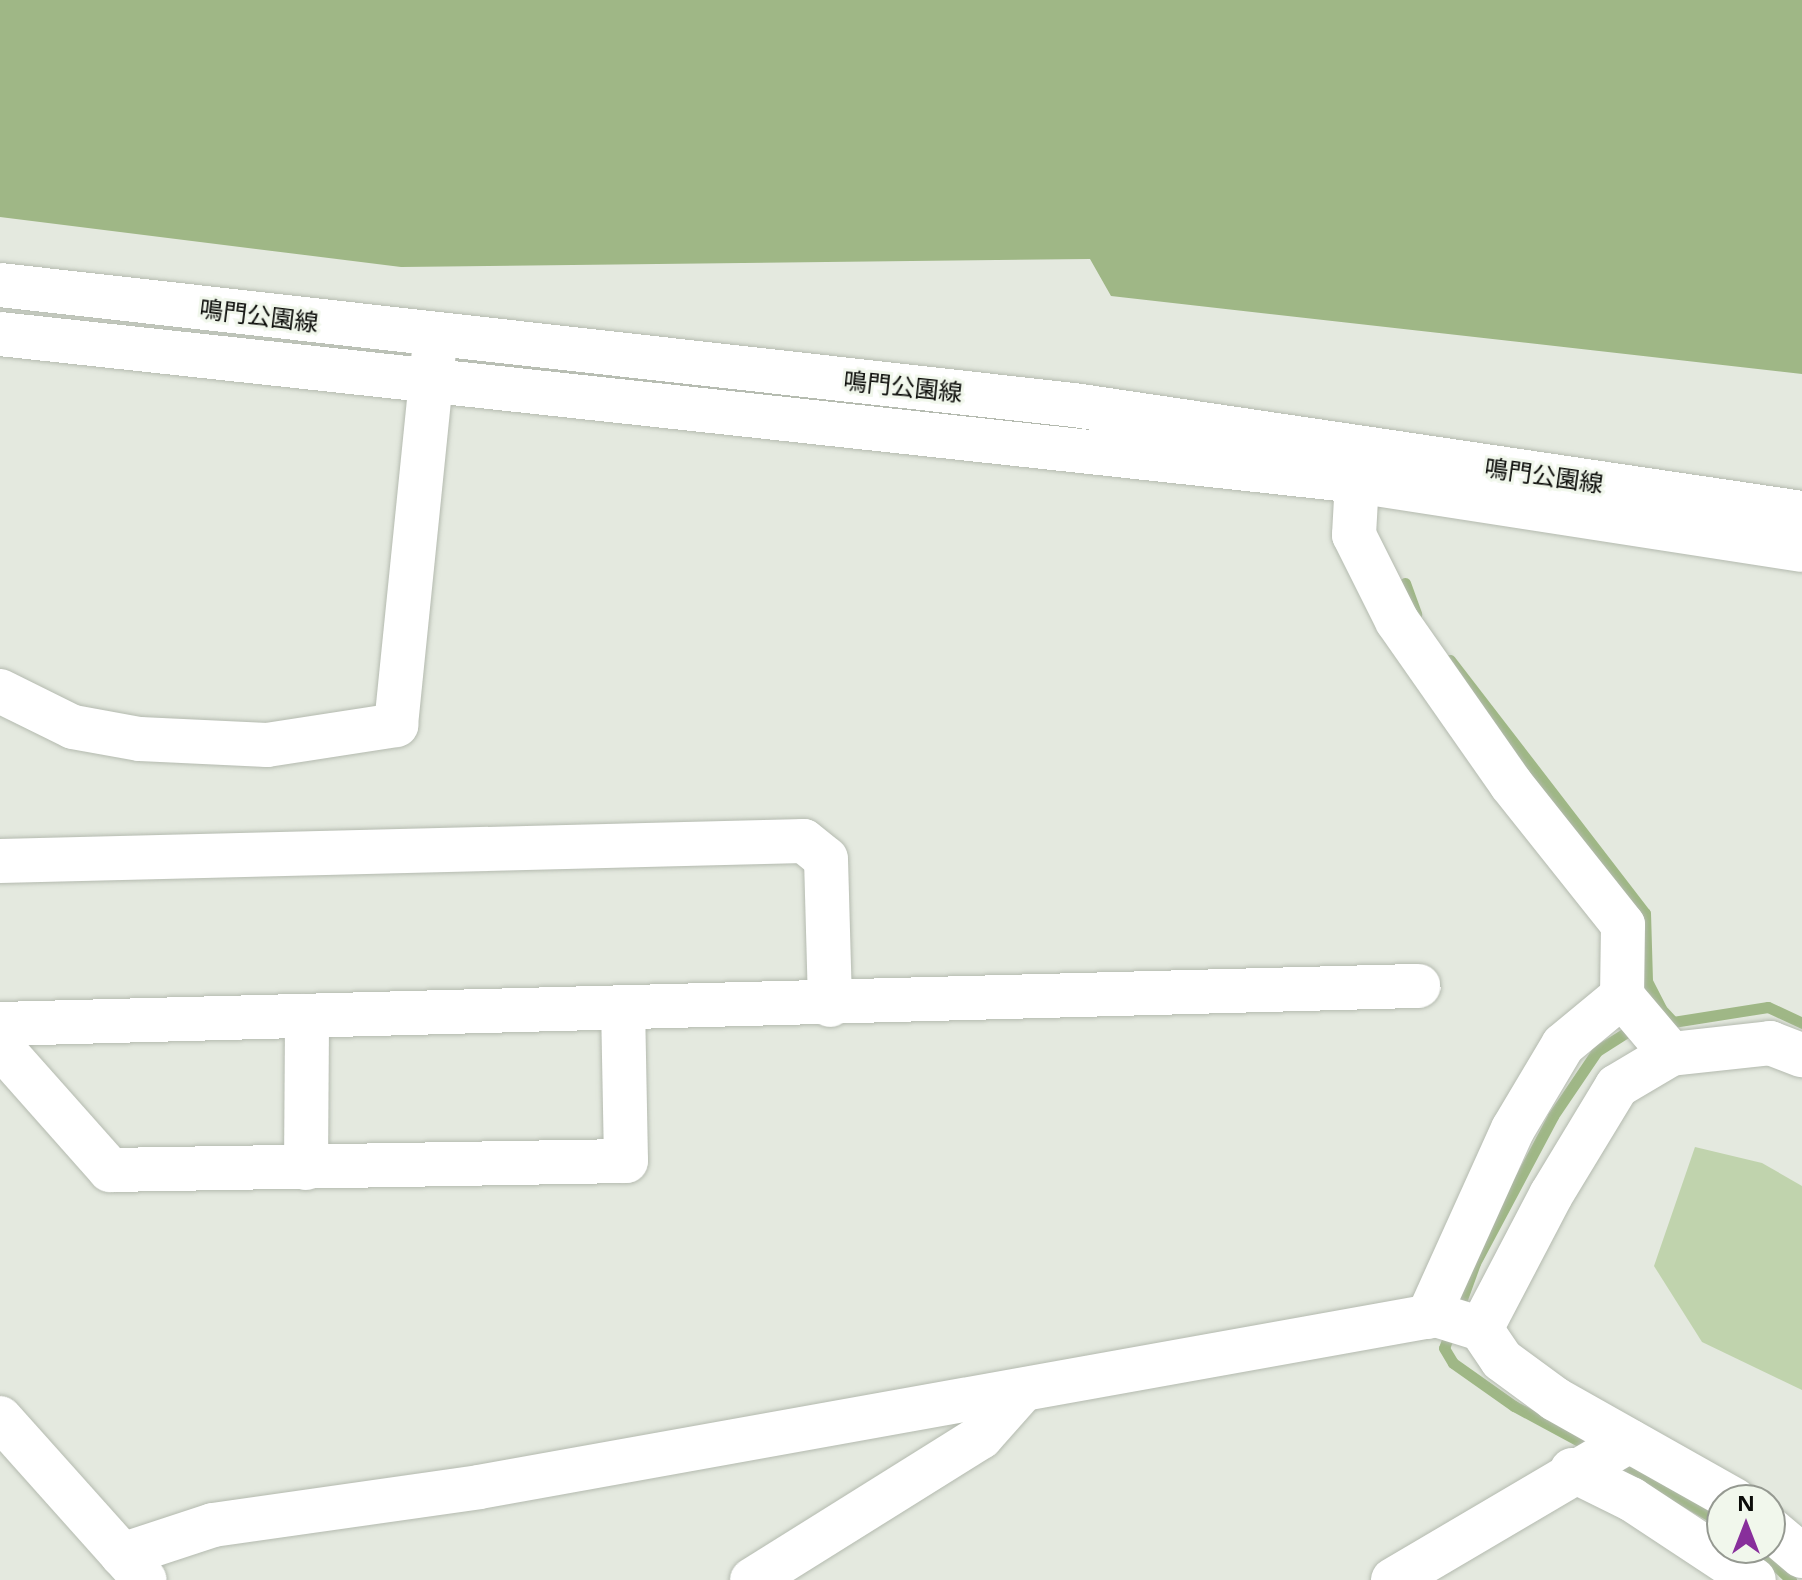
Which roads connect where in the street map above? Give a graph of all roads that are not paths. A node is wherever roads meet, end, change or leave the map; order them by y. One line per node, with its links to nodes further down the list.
1 (0, 285): 3 (street, 鳴門公園線)
2 (0, 334): 4 (street, 鳴門公園線)
3 (436, 336): 4 (street); 6 (street, 鳴門公園線)
4 (430, 381): 5 (street, 鳴門公園線); 8 (street)
5 (1357, 481): 7 (street, 鳴門公園線); 11 (street)
6 (1802, 513)
7 (1802, 550)
8 (0, 691)
9 (0, 861): 12 (street)
10 (1418, 986): 12 (street)
11 (1627, 1001): 17 (street); 20 (street)
12 (830, 1005): 13 (street)
13 (623, 1009): 14 (street); 19 (street)
14 (307, 1016): 15 (street); 19 (street)
15 (0, 1024)
16 (0, 1046): 19 (street)
17 (1666, 1048): 18 (street); 20 (street)
18 (1802, 1055)
19 (306, 1168)
20 (1453, 1322): 21 (street); 23 (street)
21 (1021, 1392): 27 (street); 28 (street)
22 (0, 1418): 27 (street)
23 (1600, 1456): 24 (street); 29 (street); 30 (street)
24 (1706, 1491)
25 (1786, 1542): 26 (street)
26 (1802, 1556)
27 (133, 1567)
28 (752, 1580)
29 (1393, 1580)
30 (1754, 1580)

